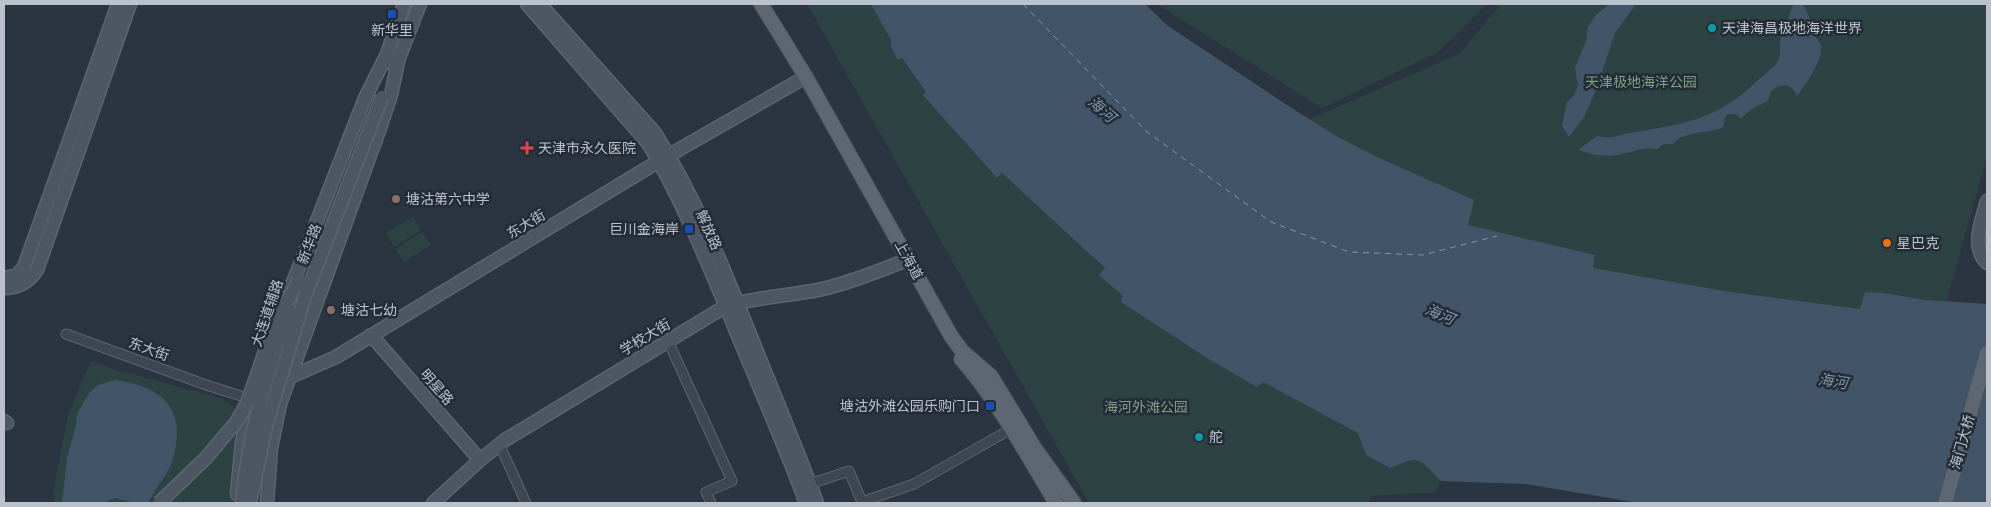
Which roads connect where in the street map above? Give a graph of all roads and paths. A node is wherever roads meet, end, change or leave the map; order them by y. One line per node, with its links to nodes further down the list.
1 (118, 4): 17 (street)
2 (130, 4): 19 (street)
3 (404, 4): 9 (street, 新华路)
4 (420, 4): 10 (street, 新华路)
5 (527, 4): 13 (street, 解放路)
6 (540, 4): 13 (street, 解放路)
7 (754, 4): 11 (main road, 上海道)
8 (761, 4): 47 (main road, 上海道)
9 (386, 56): 12 (street, 新华路); 26 (street, 大连道辅路)
10 (398, 62): 12 (street, 新华路); 25 (street)
11 (802, 79): 13 (street, 东大街); 15 (main road, 上海道)
12 (377, 96): 18 (street, 新华路); 32 (street, 新华路, bridge)
13 (664, 159): 20 (street, 解放路); 22 (street, 东大街)
14 (1987, 200): 16 (street)
15 (904, 261): 20 (street, 学校大街); 30 (main road, 上海道)
16 (1987, 263)
17 (4, 278)
18 (299, 280): 35 (street, bridge); 37 (street, 新华路, bridge)
19 (4, 288)
20 (732, 305): 23 (street, 学校大街); 34 (street, 解放路); 44 (street, 解放路)
21 (66, 334): 28 (street, 东大街)
22 (371, 335): 25 (street, 东大街); 33 (street, 明星路)
23 (668, 341): 31 (street, 学校大街); 43 (street)
24 (1987, 352): 48 (main road, 海门大桥)
25 (288, 378): 26 (street, 东大街); 29 (street)
26 (260, 379): 28 (street, 大连道辅路)
27 (1987, 385): 49 (main road, 海门大桥)
28 (252, 399): 29 (street, 东大街); 36 (street, 大连道辅路)
29 (280, 404): 40 (street)
30 (1011, 429): 34 (street); 46 (main road, 上海道)
31 (498, 446): 33 (street, 学校大街); 42 (street)
32 (261, 452): 38 (street, 新华路, bridge); 39 (street, bridge)
33 (480, 460): 41 (street, 学校大街)
34 (810, 484): 45 (street, 解放路)
35 (159, 503)
36 (236, 503)
37 (242, 503)
38 (250, 503)
39 (261, 503)
40 (267, 503)
41 (432, 503)
42 (526, 503)
43 (711, 503)
44 (806, 503)
45 (817, 503)
46 (1056, 503)
47 (1074, 503)
48 (1945, 503)
49 (1953, 503)

